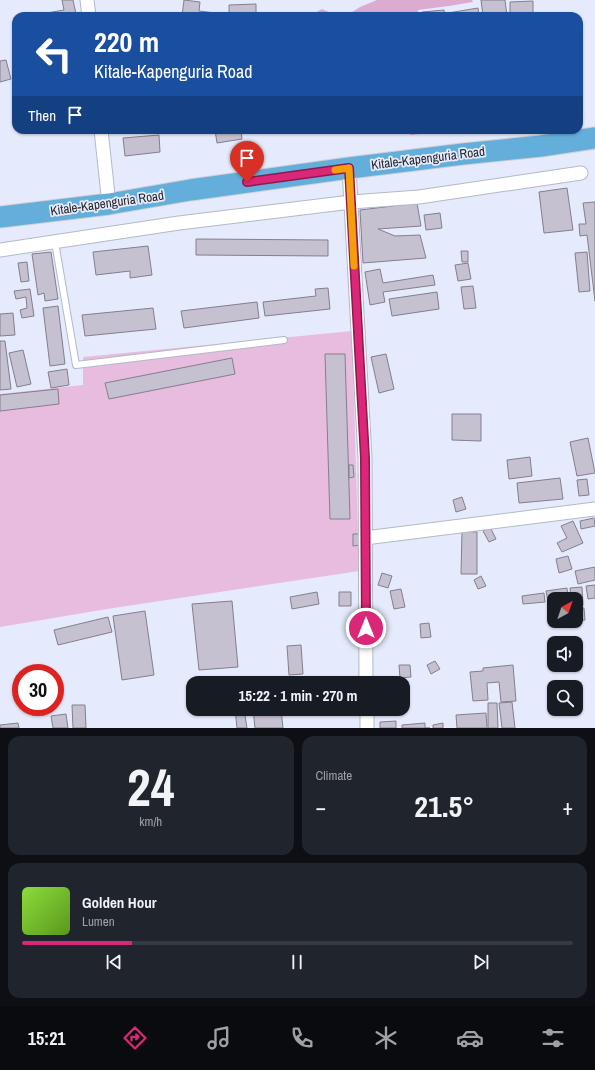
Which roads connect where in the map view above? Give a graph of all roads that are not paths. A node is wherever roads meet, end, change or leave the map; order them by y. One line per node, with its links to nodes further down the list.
1 (87, 0): 2 (street)
2 (88, 12)
3 (101, 134): 8 (street)
4 (595, 138): 5 (highway, Kitale-Kapenguria Road)
5 (349, 168): 7 (street); 8 (highway, Kitale-Kapenguria Road)
6 (581, 173): 7 (street)
7 (351, 202): 10 (street); 14 (street)
8 (109, 204): 9 (highway, Kitale-Kapenguria Road)
9 (0, 217)
10 (54, 242): 11 (street); 12 (lane)
11 (0, 250)
12 (284, 340)
13 (595, 509): 14 (street)
14 (365, 538): 15 (street)
15 (366, 676)
16 (367, 716): 17 (street)
17 (367, 728)

